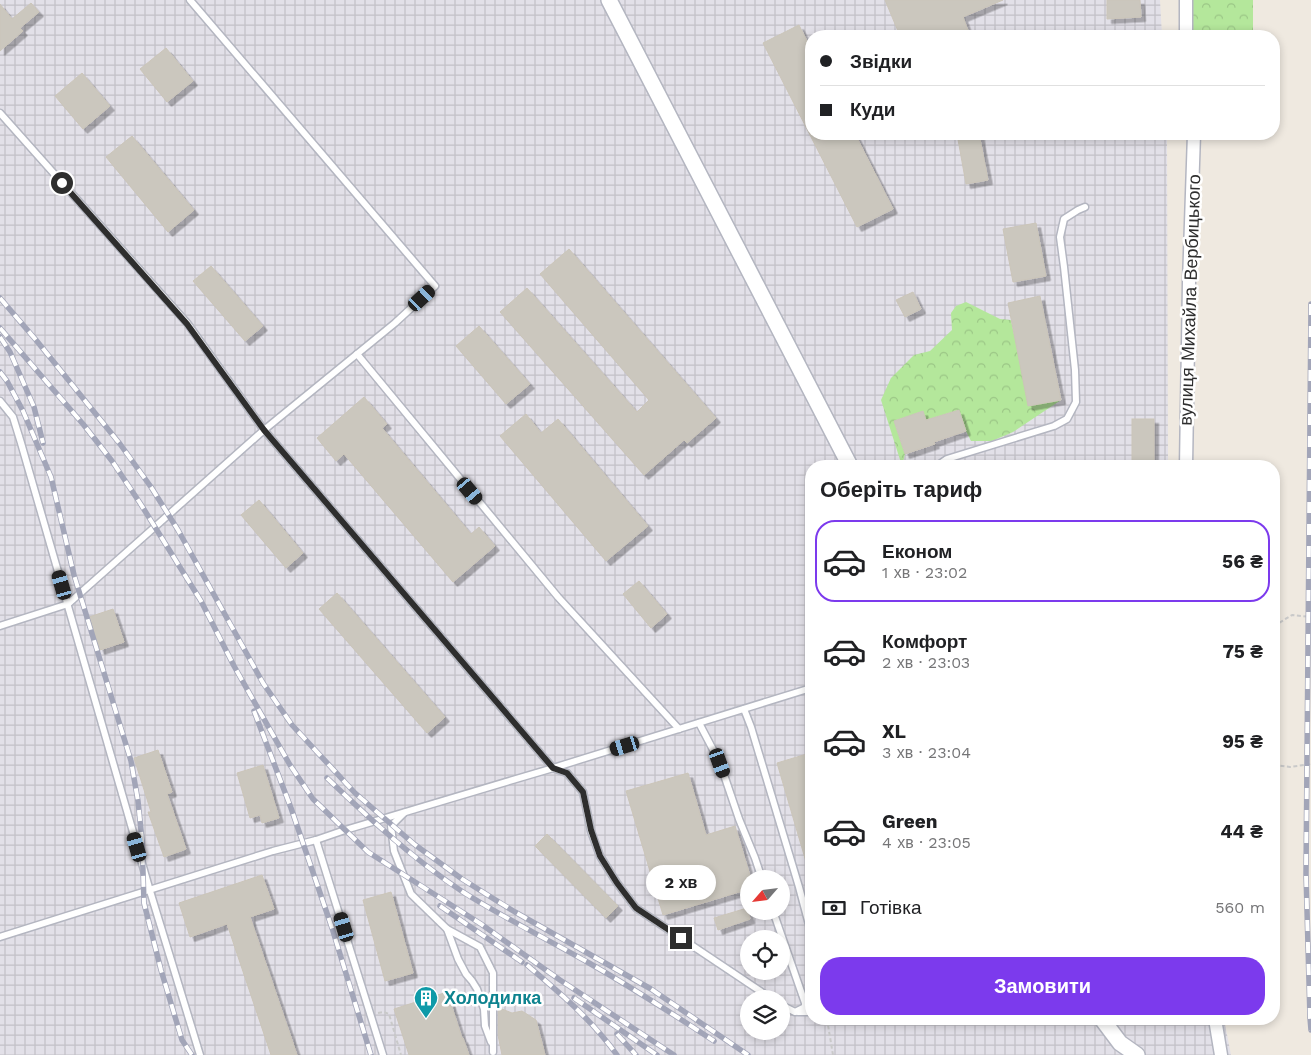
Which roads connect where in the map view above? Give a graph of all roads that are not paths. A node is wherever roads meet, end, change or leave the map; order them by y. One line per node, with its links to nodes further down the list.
1 (190, 0): 8 (lane)
2 (609, 0): 11 (street)
3 (1186, 0): 4 (street)
4 (1186, 30)
5 (0, 112): 10 (lane)
6 (1194, 140): 13 (street, вулиця Михайла Вербицького)
7 (1085, 207): 12 (lane)
8 (357, 354): 10 (lane); 19 (lane)
9 (0, 401): 14 (lane)
10 (264, 430): 14 (lane); 20 (lane)
11 (847, 460)
12 (946, 460)
13 (1186, 460)
14 (68, 604): 15 (lane); 24 (lane)
15 (0, 626)
16 (805, 690): 17 (lane)
17 (744, 709): 18 (lane); 25 (lane)
18 (700, 723): 19 (lane); 23 (lane)
19 (679, 729): 20 (lane)
20 (553, 768): 21 (lane); 29 (lane)
21 (405, 812): 22 (lane); 27 (lane)
22 (316, 840): 24 (lane); 37 (lane)
23 (759, 870)
24 (150, 891): 28 (lane); 36 (lane)
25 (805, 911)
26 (776, 920): 31 (lane)
27 (447, 929): 35 (lane); 35 (lane)
28 (0, 937)
29 (759, 990)
30 (790, 1010): 31 (lane)
31 (795, 1012): 32 (lane)
32 (805, 1012)
33 (1106, 1025): 38 (street)
34 (1216, 1025): 39 (street)
35 (494, 1053)
36 (200, 1055)
37 (383, 1055)
38 (1137, 1055)
39 (1221, 1055)

